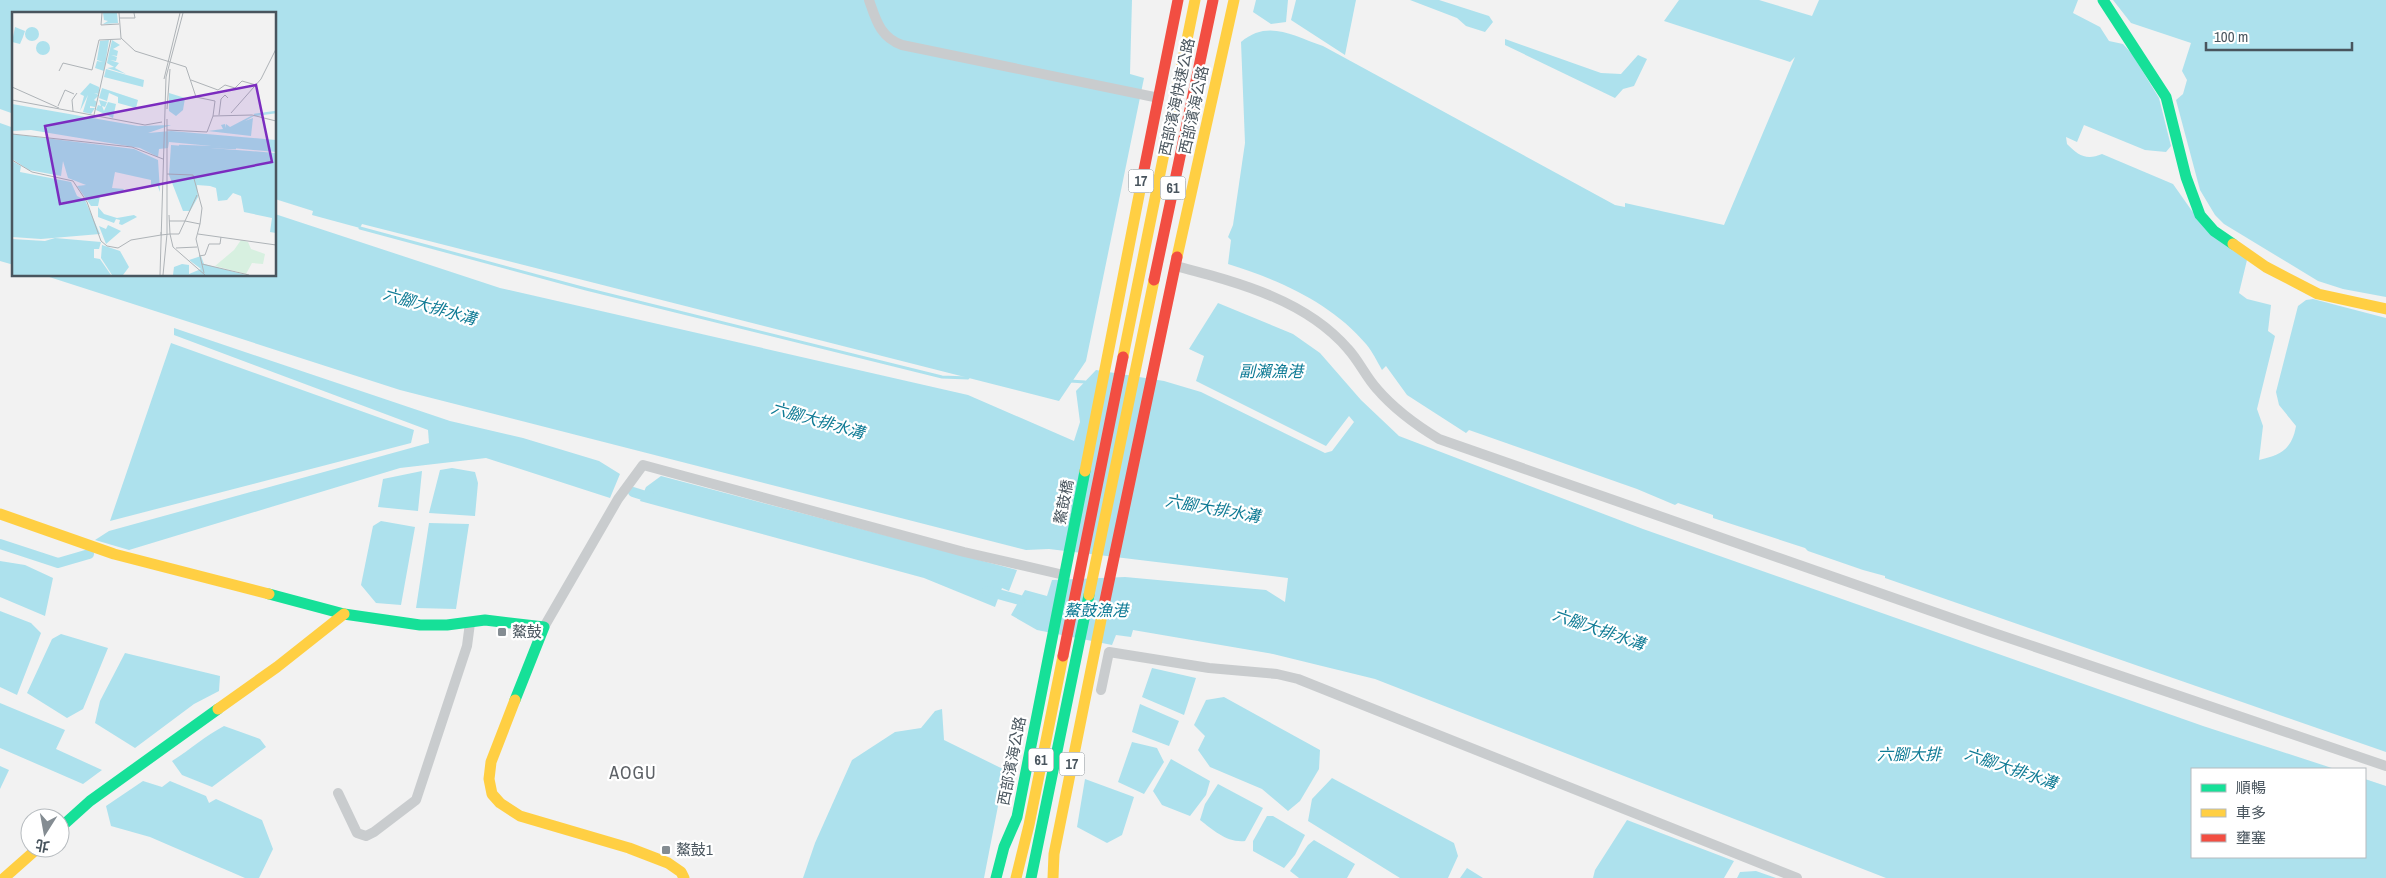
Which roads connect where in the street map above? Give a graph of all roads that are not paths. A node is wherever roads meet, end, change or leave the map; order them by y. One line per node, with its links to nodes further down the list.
1 (1178, 0): 7 (main road, 17)
2 (1195, 0): 10 (main road, 西部濱海快速公路 / 61)
3 (1214, 0): 26 (main road, 西部濱海快速公路 / 61)
4 (1234, 0): 8 (main road, 西部濱海公路 / 17)
5 (2103, 0): 9 (main road)
6 (870, 3): 7 (street)
7 (1158, 98): 12 (main road, 鰲鼓橋 / 17)
8 (1176, 266): 18 (street); 27 (main road, 西部濱海公路 / 17)
9 (2386, 310)
10 (1120, 373): 25 (main road, 鰲鼓橋 / 61)
11 (0, 514): 13 (main road)
12 (1064, 575): 15 (street); 16 (main road, 鰲鼓橋 / 17)
13 (344, 614): 14 (main road); 20 (main road)
14 (470, 622): 15 (main road); 19 (street)
15 (544, 627): 23 (main road)
16 (1049, 646): 24 (main road, 西部濱海公路 / 17)
17 (1101, 690): 28 (street)
18 (2386, 766)
19 (338, 793)
20 (70, 819)
21 (28, 858): 22 (main road)
22 (10, 877)
23 (684, 878)
24 (996, 878)
25 (1016, 878)
26 (1031, 878)
27 (1053, 878)
28 (1797, 878)

